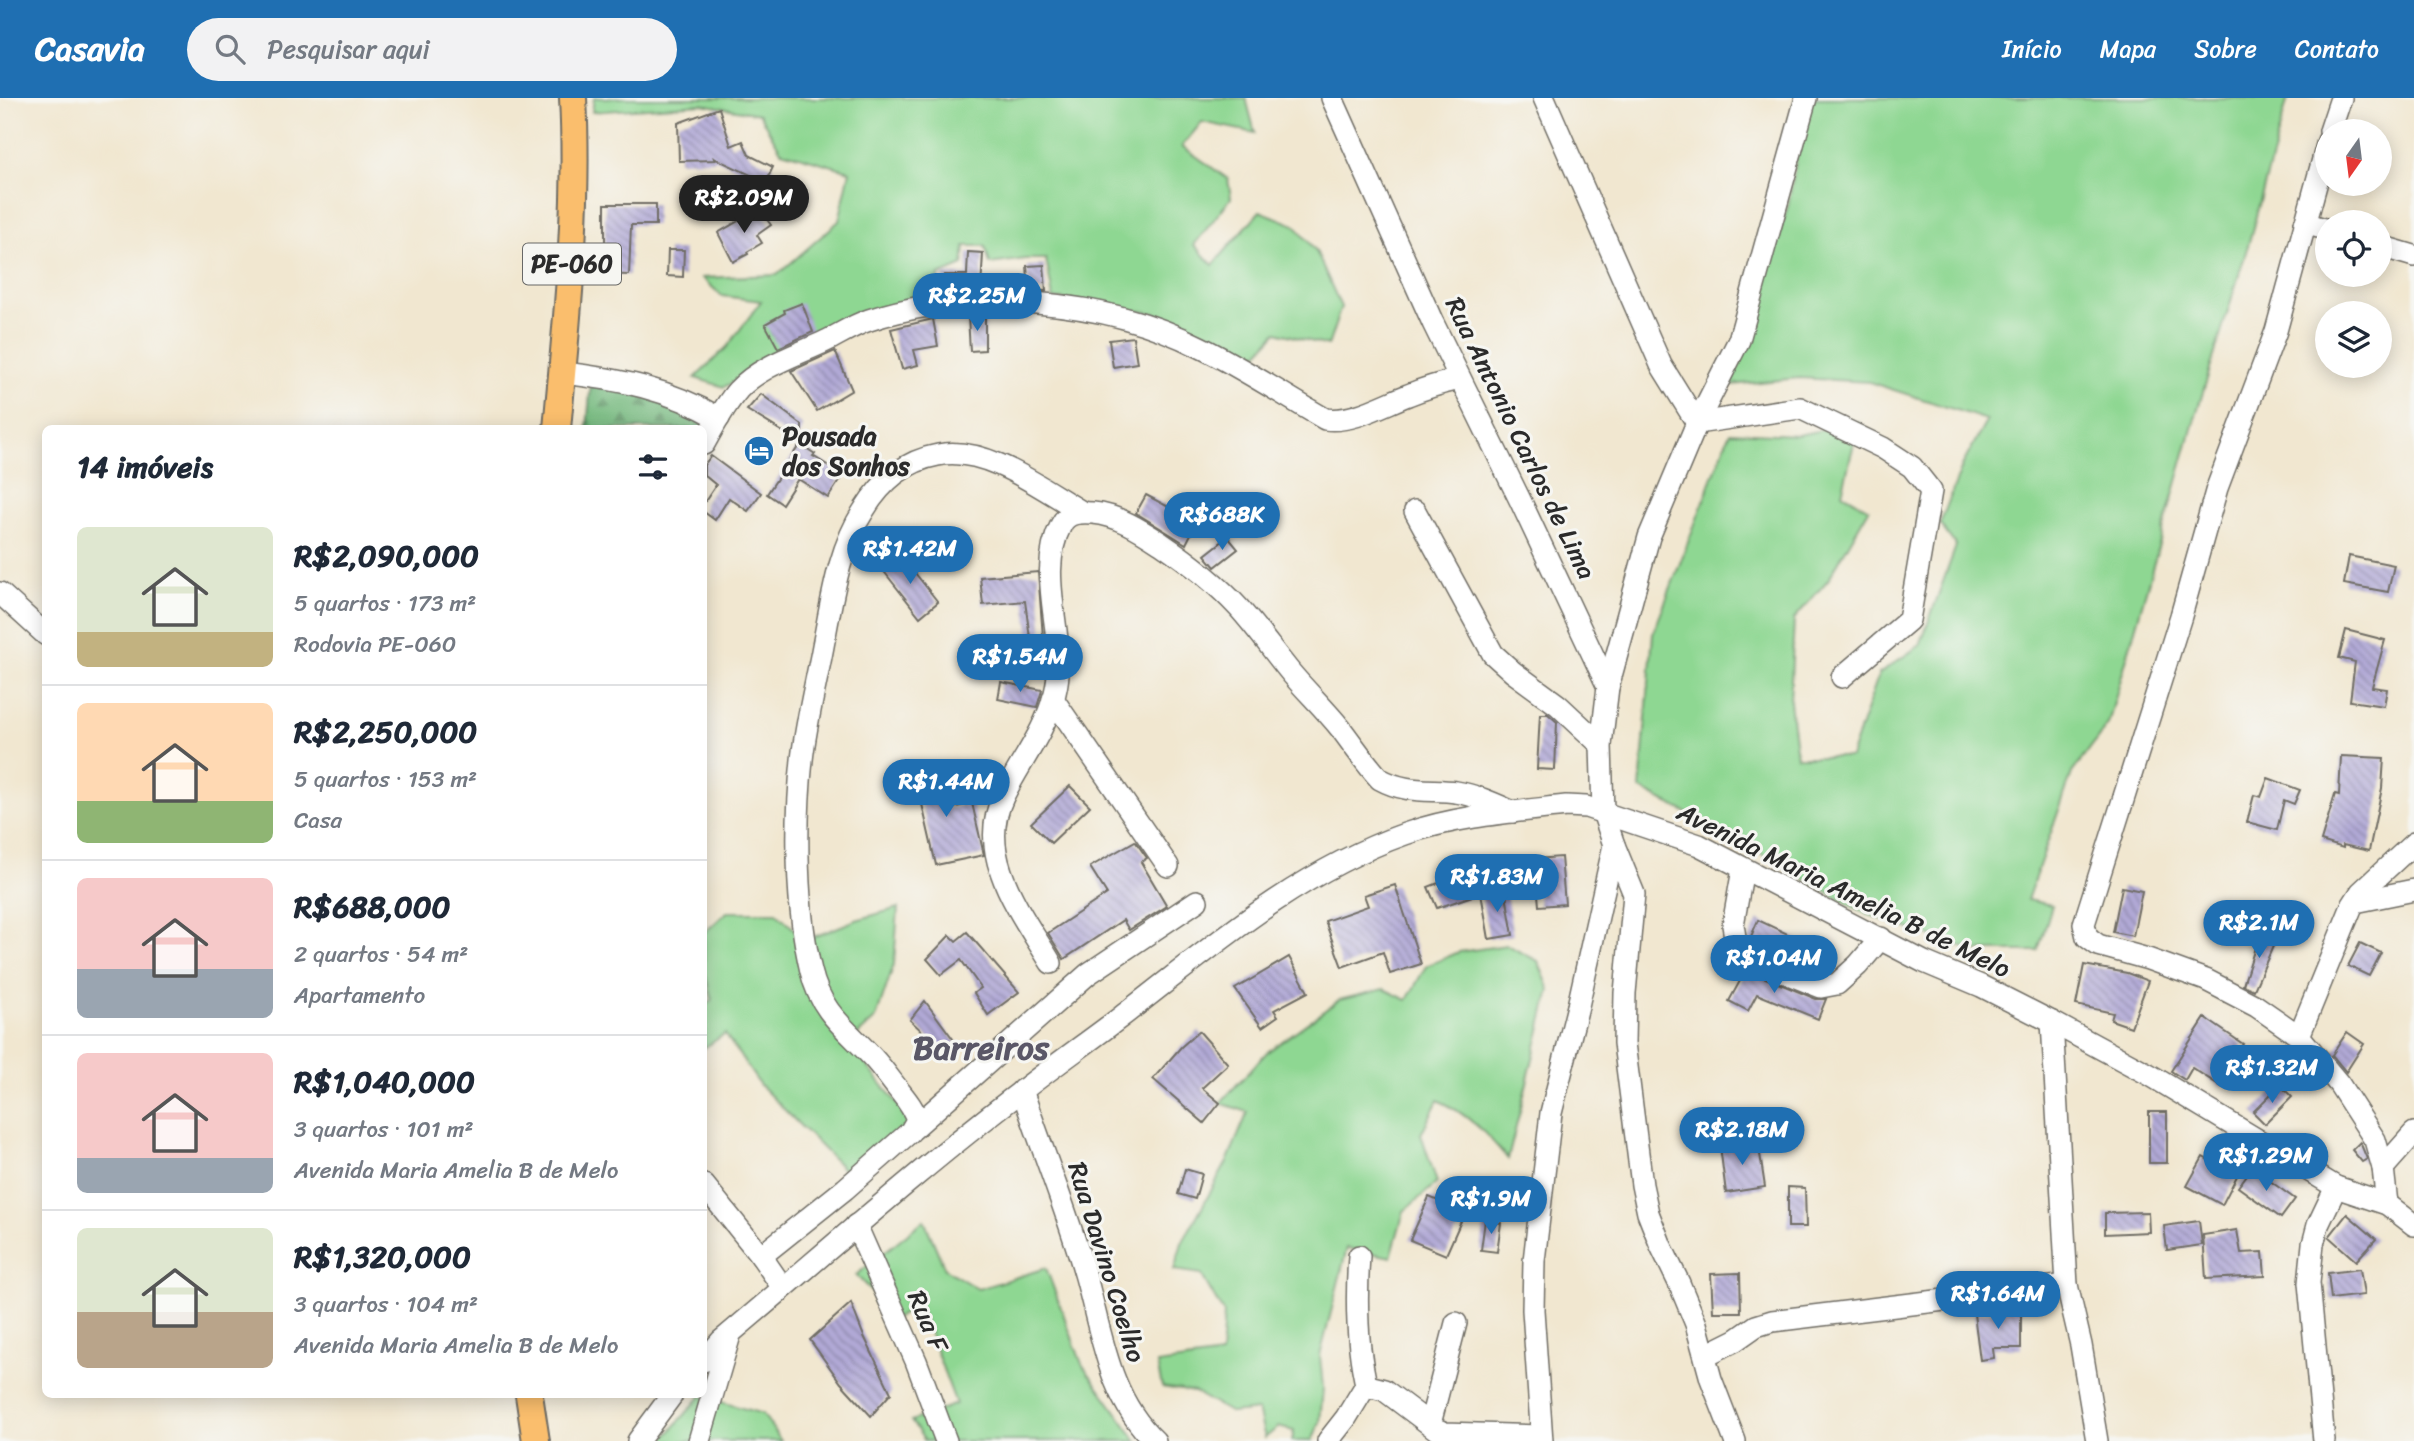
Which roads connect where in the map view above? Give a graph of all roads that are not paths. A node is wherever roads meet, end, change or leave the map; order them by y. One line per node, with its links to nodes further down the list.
1 (573, 98): 12 (main road, PE-060)
2 (1332, 98): 13 (street, Rua Antonio Carlos de Lima)
3 (1544, 98): 15 (street)
4 (1806, 98): 15 (street)
5 (2341, 98): 6 (street)
6 (2334, 119)
7 (2315, 187): 8 (street)
8 (2305, 223): 9 (street); 38 (street)
9 (2315, 226)
10 (2392, 250): 11 (street)
11 (2414, 256)
12 (562, 373): 14 (street); 16 (main road, PE-060)
13 (1460, 379): 14 (street); 23 (street, Rua Antonio Carlos de Lima)
14 (719, 418): 17 (street)
15 (1697, 422): 22 (street); 23 (street)
16 (557, 425)
17 (707, 439)
18 (1415, 511): 25 (street)
19 (1082, 512): 24 (street); 26 (street); 40 (street)
20 (0, 593): 21 (street)
21 (42, 631)
22 (1842, 677)
23 (1608, 687): 25 (street)
24 (1053, 699): 30 (street); 36 (street)
25 (1601, 745): 27 (street)
26 (1513, 812): 27 (street, Avenida Maria Amelia B de Melo); 39 (street, Avenida Maria Amelia B de Melo)
27 (1603, 812): 29 (street); 31 (street, Avenida Maria Amelia B de Melo)
28 (2414, 843): 34 (street)
29 (1614, 845): 54 (street); 60 (street)
30 (1168, 866)
31 (1742, 869): 35 (street, Avenida Maria Amelia B de Melo); 35 (street)
32 (2414, 890): 34 (street)
33 (1197, 901): 40 (street)
34 (2355, 902): 38 (street)
35 (1881, 938): 37 (street, Avenida Maria Amelia B de Melo)
36 (1051, 963)
37 (2052, 1022): 43 (street, Avenida Maria Amelia B de Melo); 50 (street)
38 (2299, 1036): 42 (street)
39 (1022, 1090): 46 (street, Avenida Maria Amelia B de Melo); 65 (street, Rua Davino Coelho)
40 (913, 1129): 48 (street)
41 (2414, 1133): 42 (street)
42 (2384, 1168): 45 (street)
43 (2336, 1187): 45 (street, Avenida Maria Amelia B de Melo); 69 (street)
44 (707, 1189): 48 (street)
45 (2387, 1204): 47 (street, Avenida Maria Amelia B de Melo)
46 (856, 1225): 51 (street, Avenida Maria Amelia B de Melo); 64 (street, Rua F)
47 (2414, 1225)
48 (761, 1255): 51 (street)
49 (1359, 1256): 56 (street)
50 (2067, 1285): 54 (street); 68 (street)
51 (783, 1288): 53 (street, Avenida Maria Amelia B de Melo)
52 (1456, 1323): 59 (street)
53 (718, 1340): 55 (street, Avenida Maria Amelia B de Melo); 63 (street)
54 (1706, 1355): 67 (street)
55 (707, 1356)
56 (1367, 1388): 59 (street); 66 (street)
57 (529, 1398): 61 (main road)
58 (670, 1398): 62 (street)
59 (1430, 1424): 60 (street)
60 (1542, 1438)
61 (536, 1441)
62 (638, 1441)
63 (699, 1441)
64 (946, 1441)
65 (1156, 1441)
66 (1328, 1441)
67 (1735, 1441)
68 (2097, 1441)
69 (2324, 1441)

